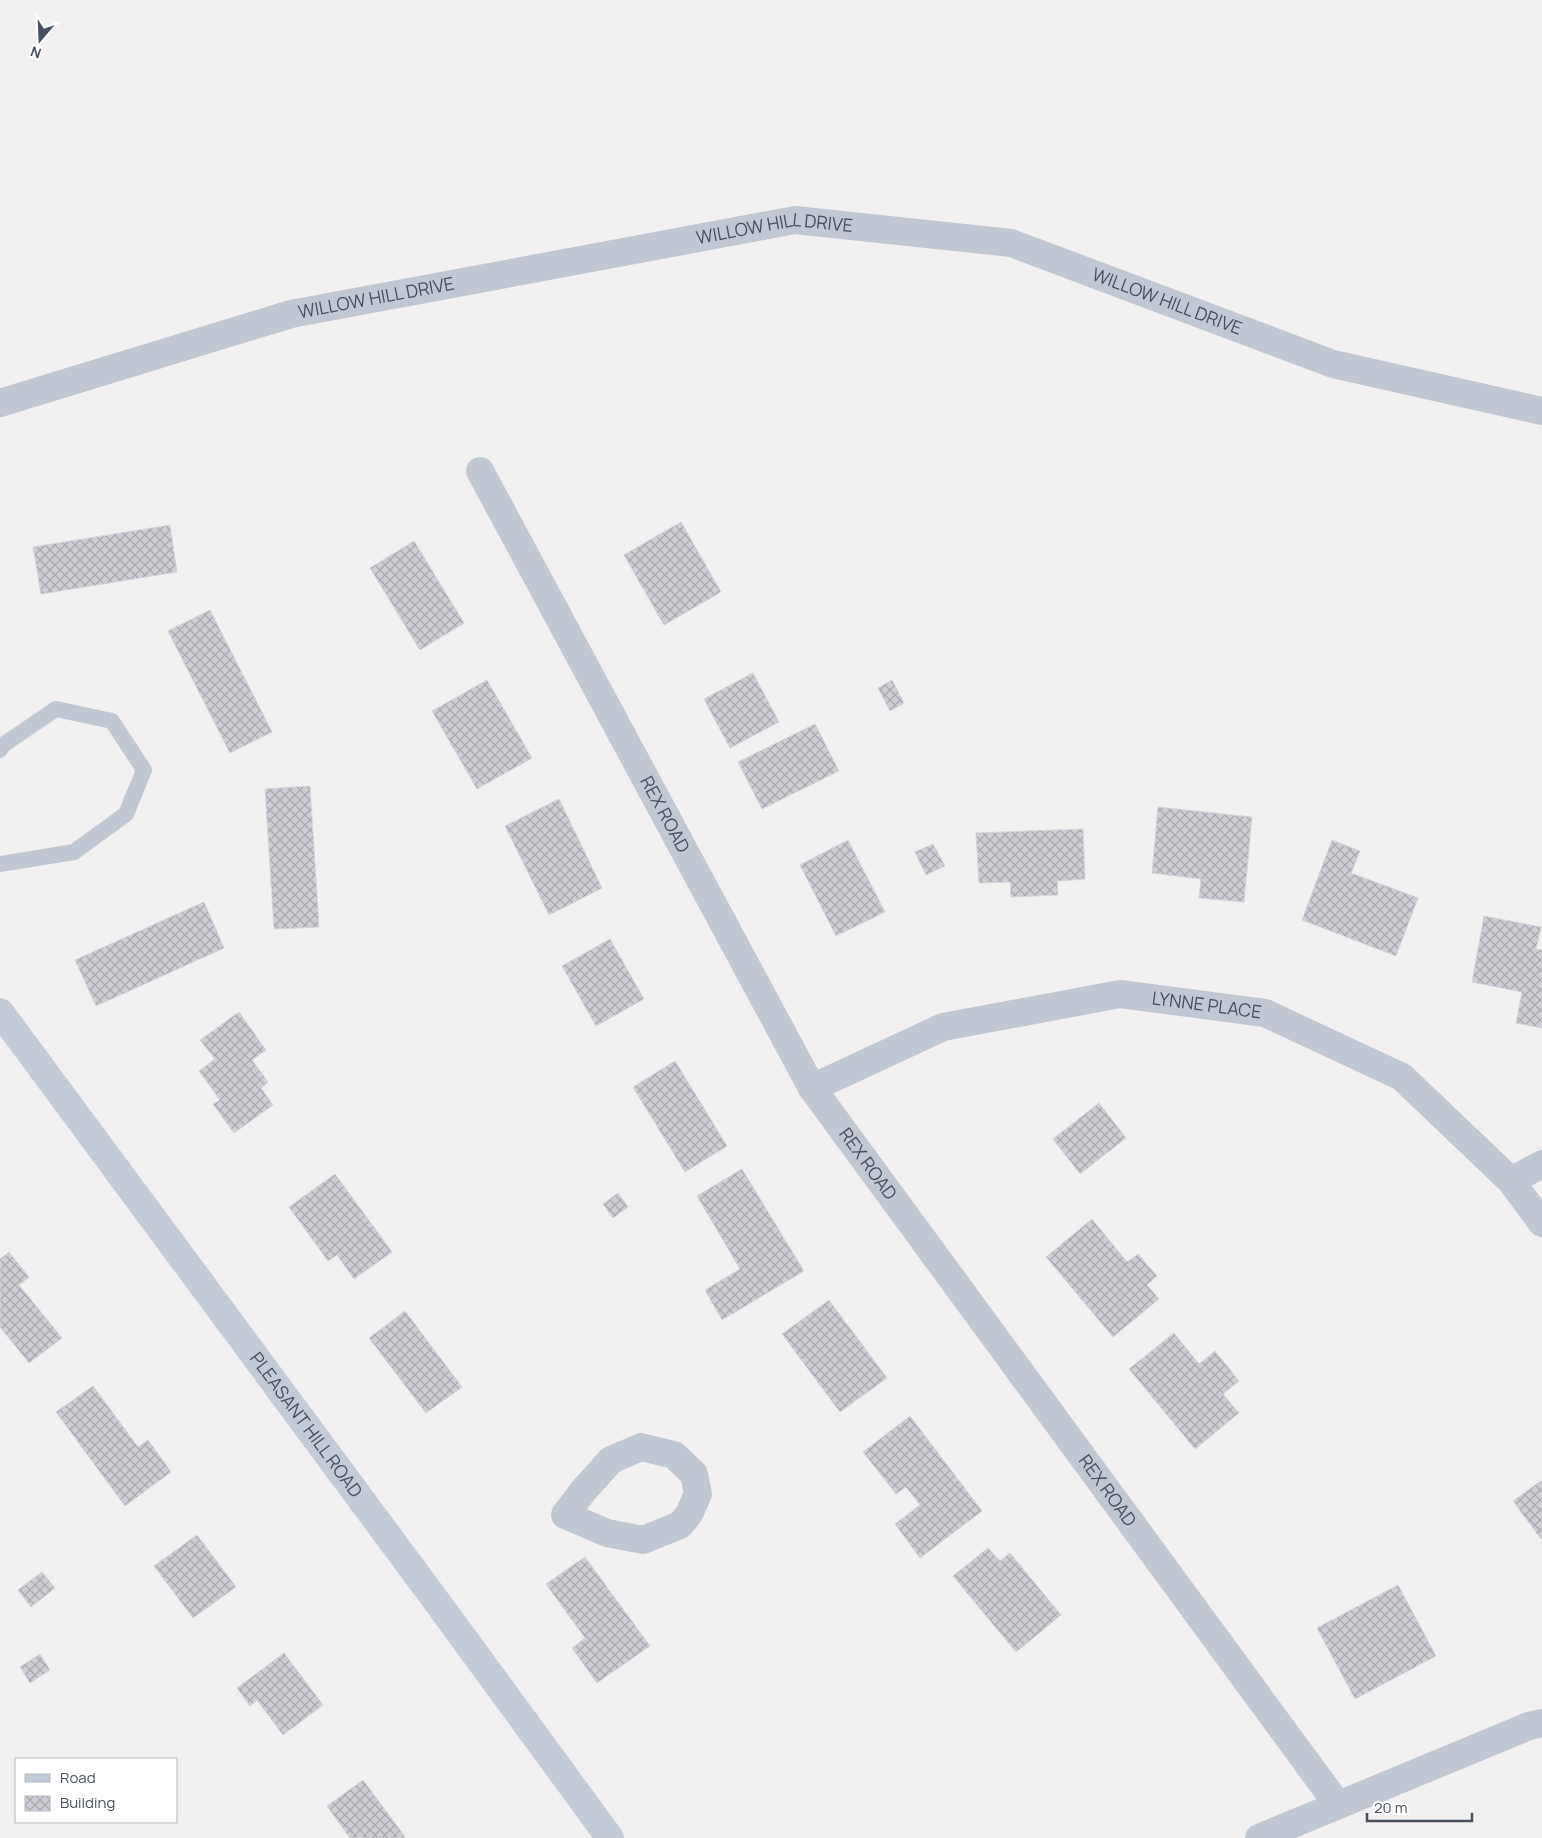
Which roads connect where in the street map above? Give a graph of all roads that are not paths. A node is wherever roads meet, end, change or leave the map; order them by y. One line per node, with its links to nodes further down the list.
1 (0, 403): 2 (street, WILLOW HILL DRIVE)
2 (1542, 410)
3 (480, 471): 7 (street, REX ROAD)
4 (0, 750): 5 (lane)
5 (0, 864)
6 (0, 1012): 13 (street, PLEASANT HILL ROAD)
7 (812, 1088): 9 (street, LYNNE PLACE); 12 (street, REX ROAD)
8 (1542, 1164): 9 (street)
9 (1511, 1182): 10 (street, LYNNE PLACE)
10 (1542, 1223)
11 (1542, 1723): 12 (street)
12 (1338, 1805): 14 (street)
13 (610, 1838)
14 (1259, 1838)

